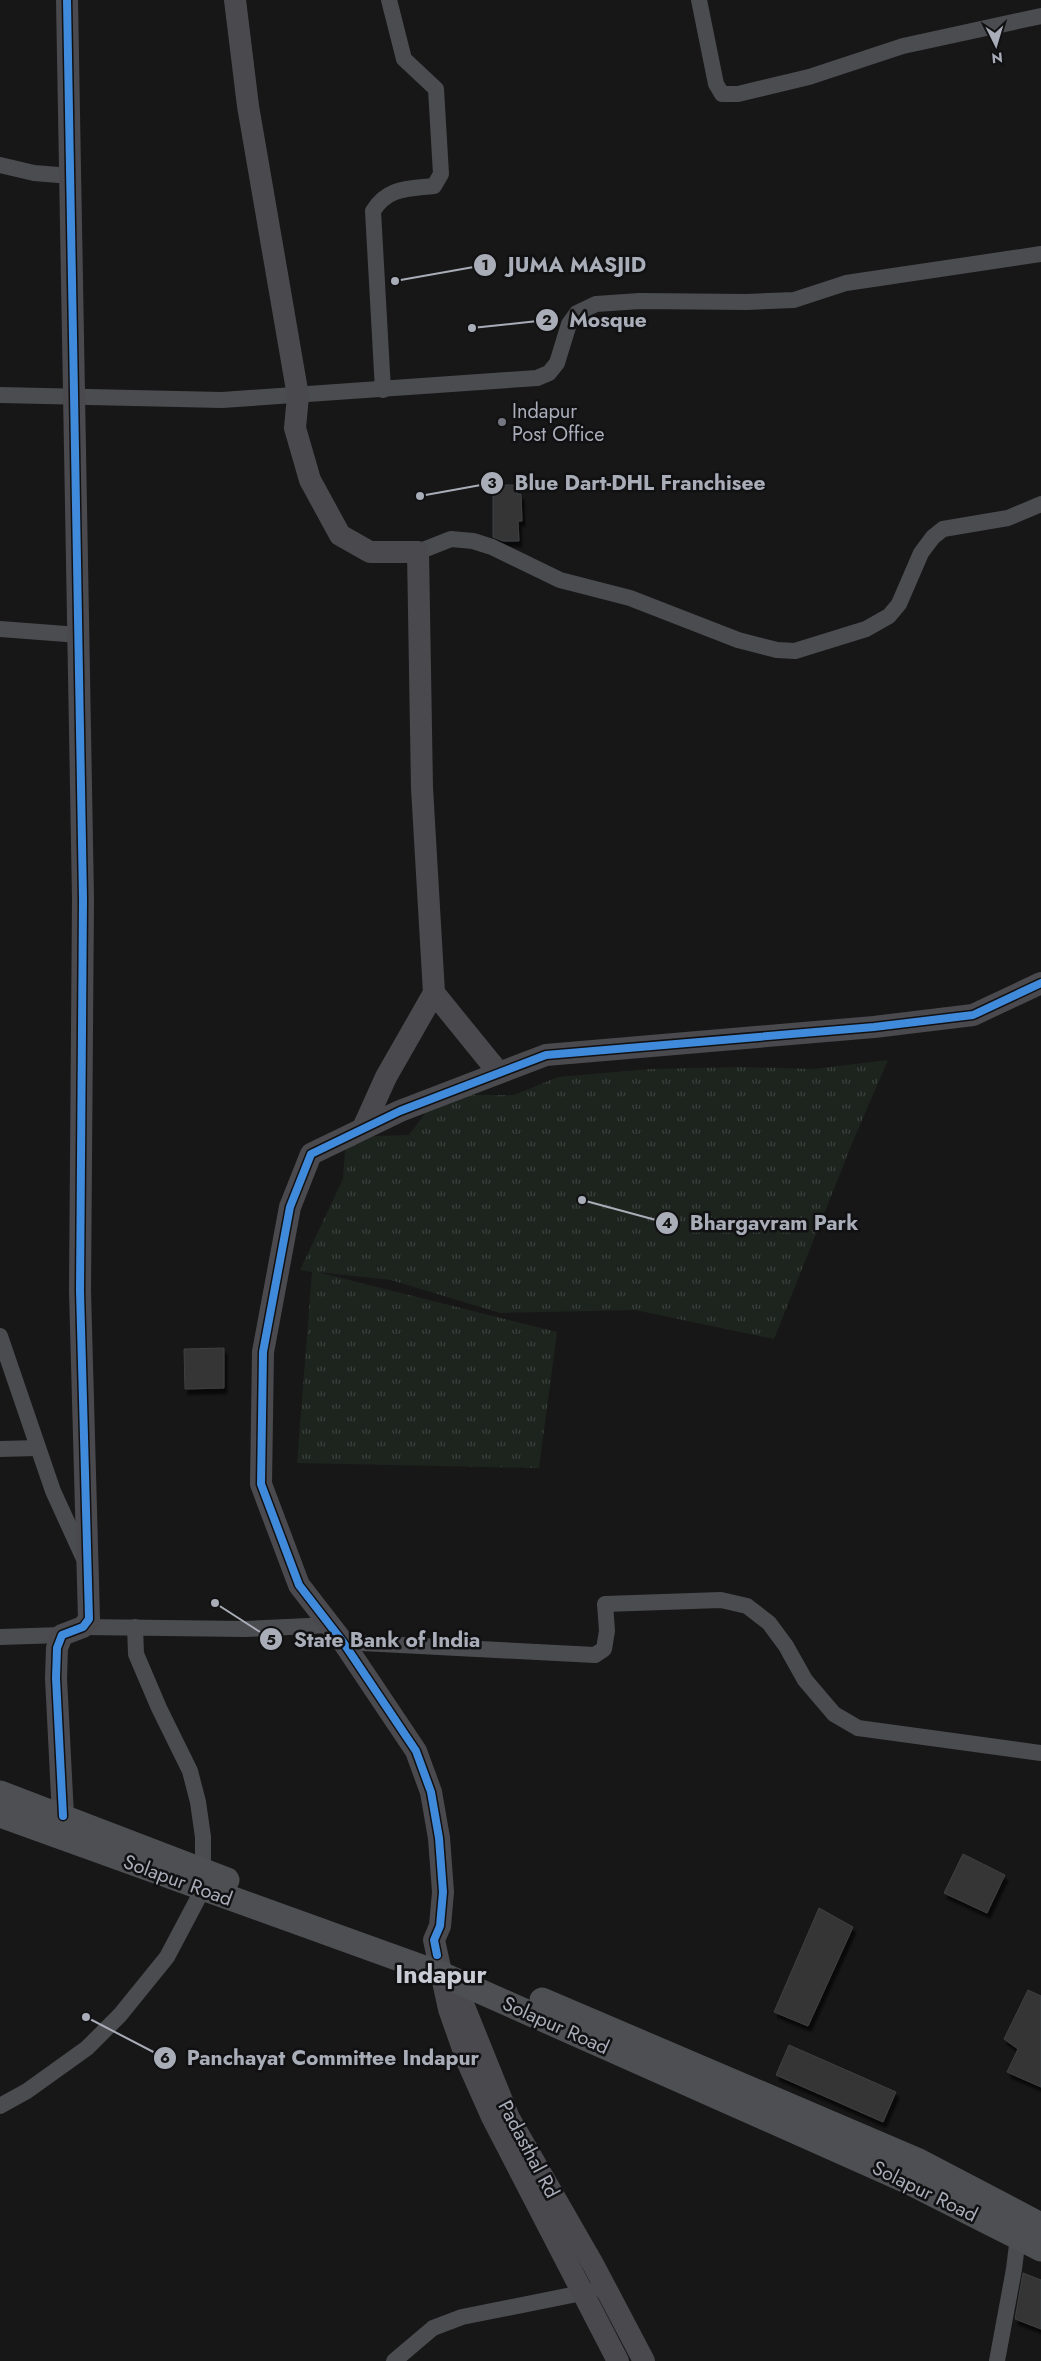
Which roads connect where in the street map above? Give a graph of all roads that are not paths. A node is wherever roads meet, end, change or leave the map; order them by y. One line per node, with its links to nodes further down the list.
1 (67, 0): 7 (street)
2 (235, 0): 11 (street)
3 (389, 0): 9 (street)
4 (699, 0): 5 (street)
5 (1041, 16)
6 (0, 165): 7 (street)
7 (71, 176): 12 (street)
8 (1041, 254): 9 (street)
9 (383, 390): 11 (street)
10 (0, 394): 12 (street)
11 (298, 396): 12 (street); 14 (street)
12 (75, 397): 16 (street)
13 (1041, 504): 14 (street)
14 (418, 552): 18 (street)
15 (0, 628): 16 (street)
16 (79, 635): 24 (street)
17 (1041, 983): 19 (street)
18 (434, 993): 19 (street); 20 (street)
19 (499, 1073): 20 (street)
20 (363, 1128): 27 (street)
21 (0, 1336): 22 (street)
22 (38, 1448): 23 (street); 24 (street)
23 (0, 1449)
24 (86, 1563): 26 (street)
25 (135, 1627): 26 (street); 27 (street); 32 (street)
26 (72, 1631): 28 (street); 31 (street)
27 (336, 1634): 29 (street); 33 (street, Padasthal Rd)
28 (0, 1637)
29 (1041, 1754)
30 (1, 1800): 31 (main road); 32 (main road, Solapur Road)
31 (63, 1816): 32 (main road)
32 (204, 1880): 33 (main road, Solapur Road); 34 (street)
33 (446, 1968): 35 (street, Padasthal Rd); 36 (main road, Solapur Road)
34 (0, 2106)
35 (506, 2128): 40 (street, Padasthal Rd); 41 (street, Padasthal Rd)
36 (914, 2172): 37 (main road); 38 (main road, Solapur Road)
37 (1041, 2225)
38 (1018, 2237): 39 (main road, Solapur Road); 45 (street)
39 (1041, 2249)
40 (606, 2288): 41 (street); 44 (street, Padasthal Rd)
41 (582, 2294): 42 (street); 43 (street, Padasthal Rd)
42 (394, 2361)
43 (618, 2361)
44 (644, 2361)
45 (997, 2361)

